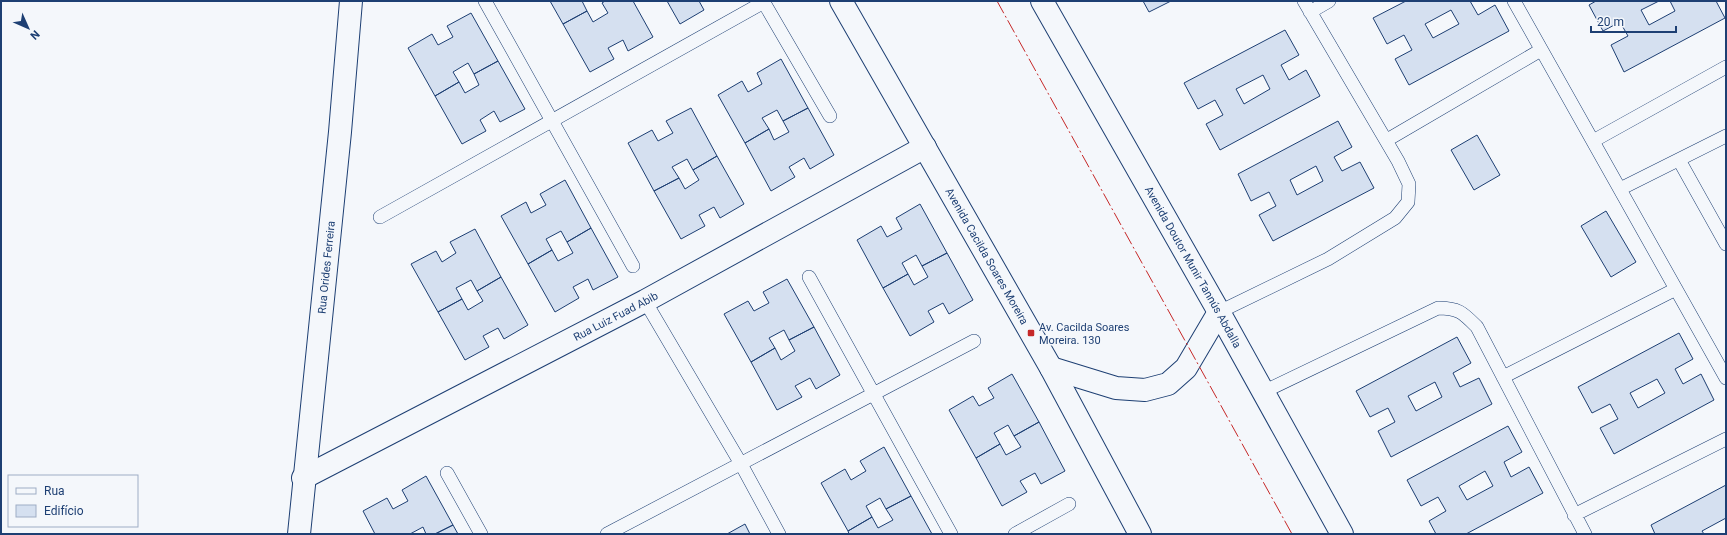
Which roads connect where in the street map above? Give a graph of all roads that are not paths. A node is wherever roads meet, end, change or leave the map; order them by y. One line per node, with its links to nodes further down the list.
1 (351, 1): 36 (street, Rua Orides Ferreira)
2 (485, 1): 13 (lane)
3 (763, 1): 12 (lane); 13 (lane)
4 (841, 1): 17 (street, Avenida Cacilda Soares Moreira)
5 (1042, 1): 26 (street, Avenida Doutor Munir Tannús Abdalla)
6 (1304, 1): 9 (lane)
7 (1329, 1): 9 (lane)
8 (1514, 1): 10 (lane)
9 (1310, 12): 15 (lane)
10 (1542, 50): 15 (lane); 16 (lane)
11 (1726, 67): 16 (lane)
12 (830, 116)
13 (551, 120): 20 (lane); 22 (lane)
14 (1726, 136): 18 (lane)
15 (1387, 140): 26 (lane)
16 (1593, 141): 19 (lane)
17 (925, 147): 25 (street, Rua Luiz Fuad Abib); 28 (street, Avenida Cacilda Soares Moreira)
18 (1679, 160): 19 (lane); 21 (lane)
19 (1620, 190): 24 (lane)
20 (380, 217)
21 (1726, 244)
22 (633, 266)
23 (809, 276): 32 (lane)
24 (1676, 289): 29 (lane); 30 (lane)
25 (645, 301): 34 (lane); 36 (street, Rua Luiz Fuad Abib)
26 (1219, 312): 28 (street); 31 (street, Avenida Doutor Munir Tannús Abdalla)
27 (974, 341): 32 (lane)
28 (1051, 368): 45 (street, Avenida Cacilda Soares Moreira)
29 (1503, 377): 31 (lane); 38 (lane)
30 (1726, 378)
31 (1263, 392): 46 (street, Avenida Doutor Munir Tannús Abdalla)
32 (873, 394): 34 (lane); 43 (lane)
33 (1726, 439): 38 (lane)
34 (741, 464): 41 (lane); 42 (lane)
35 (447, 473): 40 (lane)
36 (304, 478): 39 (street, Rua Orides Ferreira)
37 (1070, 504): 44 (lane)
38 (1574, 515): 47 (lane)
39 (299, 534)
40 (481, 534)
41 (607, 534)
42 (779, 534)
43 (951, 534)
44 (1015, 534)
45 (1140, 534)
46 (1342, 534)
47 (1585, 534)

